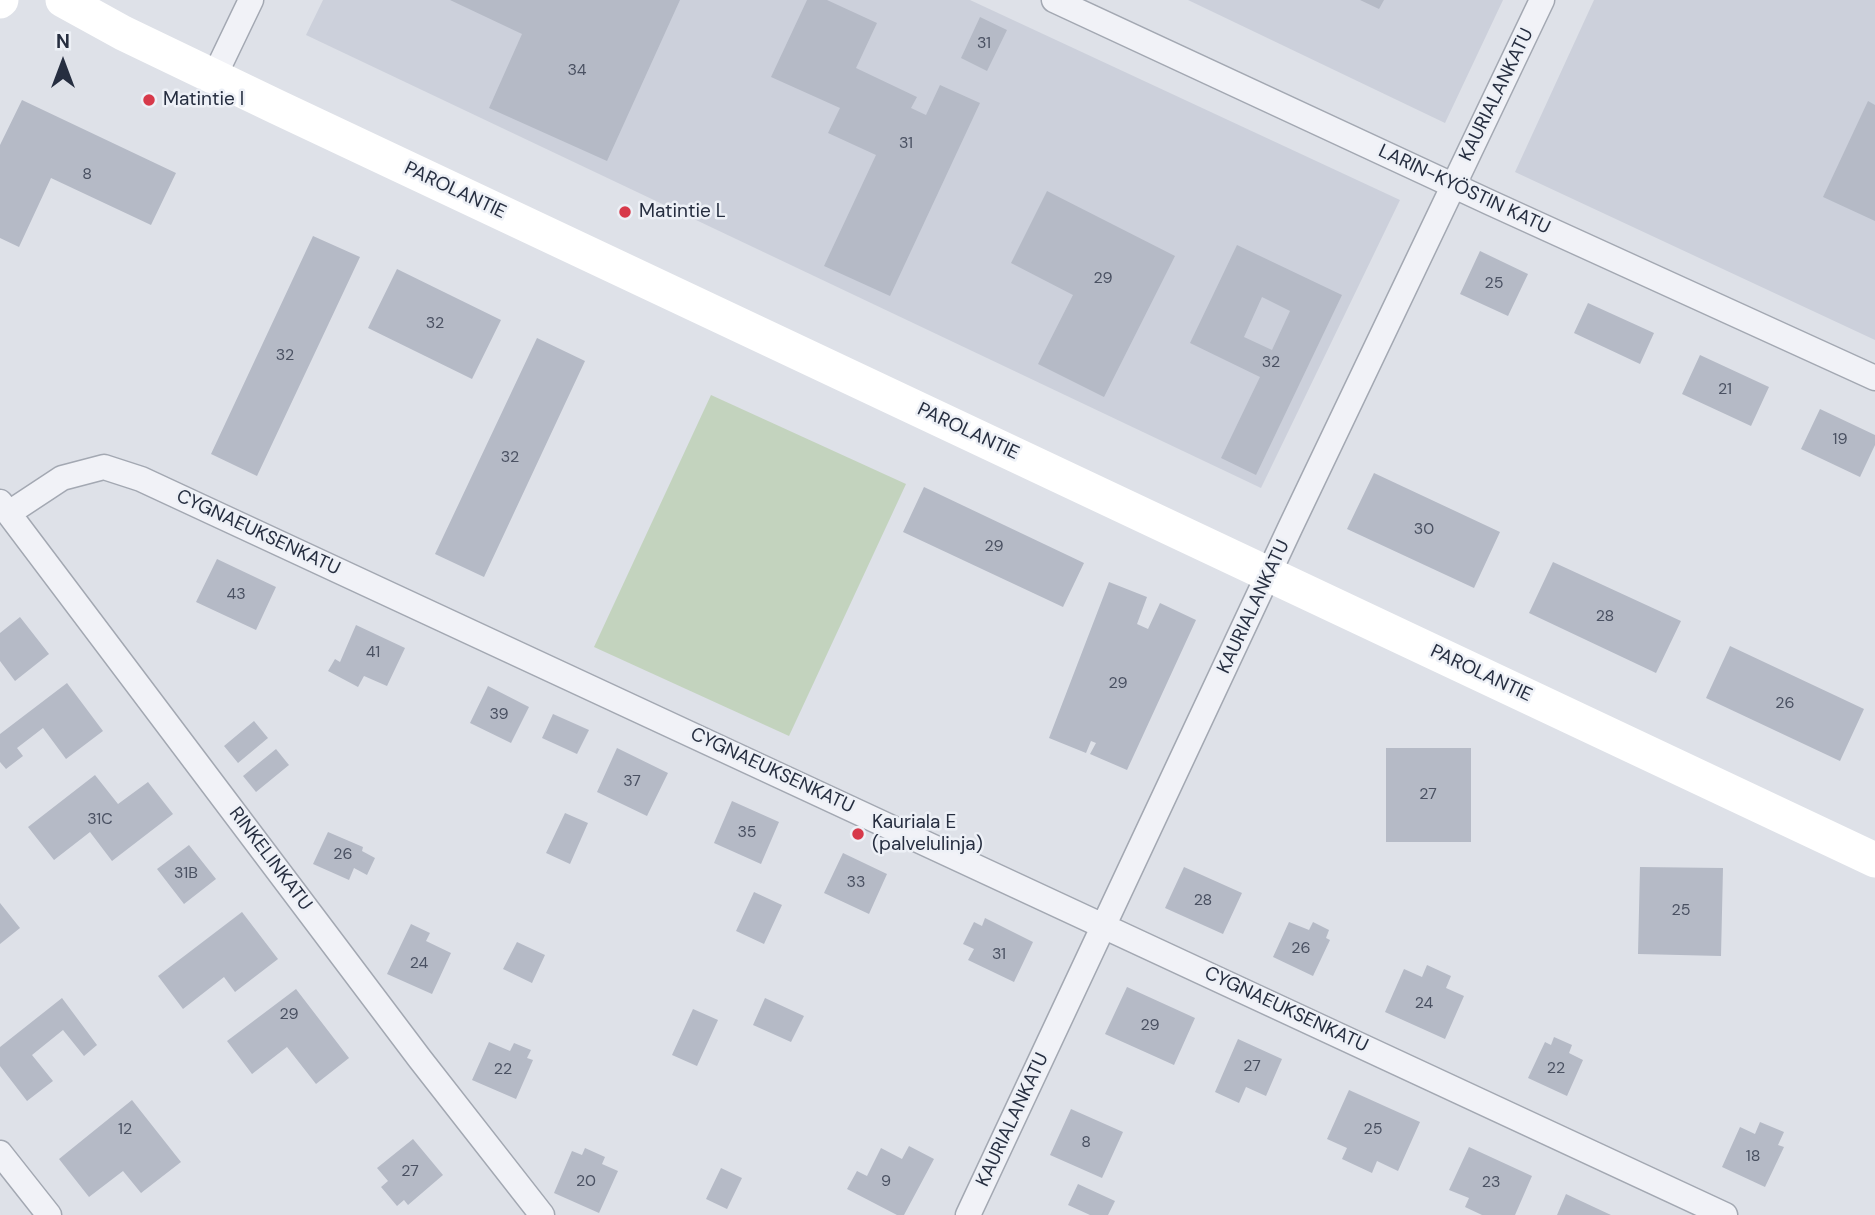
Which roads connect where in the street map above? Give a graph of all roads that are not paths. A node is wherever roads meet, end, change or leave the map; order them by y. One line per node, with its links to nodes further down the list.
1 (63, 0): 5 (main road, PAROLANTIE)
2 (251, 0): 5 (street)
3 (1054, 0): 6 (street, LARIN-KYÖSTIN KATU)
4 (1542, 0): 6 (street, KAURIALANKATU)
5 (214, 78): 9 (main road, PAROLANTIE)
6 (1453, 186): 7 (street, LARIN-KYÖSTIN KATU); 9 (street, KAURIALANKATU)
7 (1875, 378)
8 (4, 507): 11 (street, CYGNAEUKSENKATU); 14 (street, RINKELINKATU)
9 (1269, 573): 10 (main road, PAROLANTIE); 11 (street, KAURIALANKATU)
10 (1875, 860)
11 (1105, 926): 15 (street, KAURIALANKATU); 16 (street, CYGNAEUKSENKATU)
12 (0, 1153): 13 (street)
13 (49, 1215)
14 (542, 1215)
15 (968, 1215)
16 (1725, 1215)

